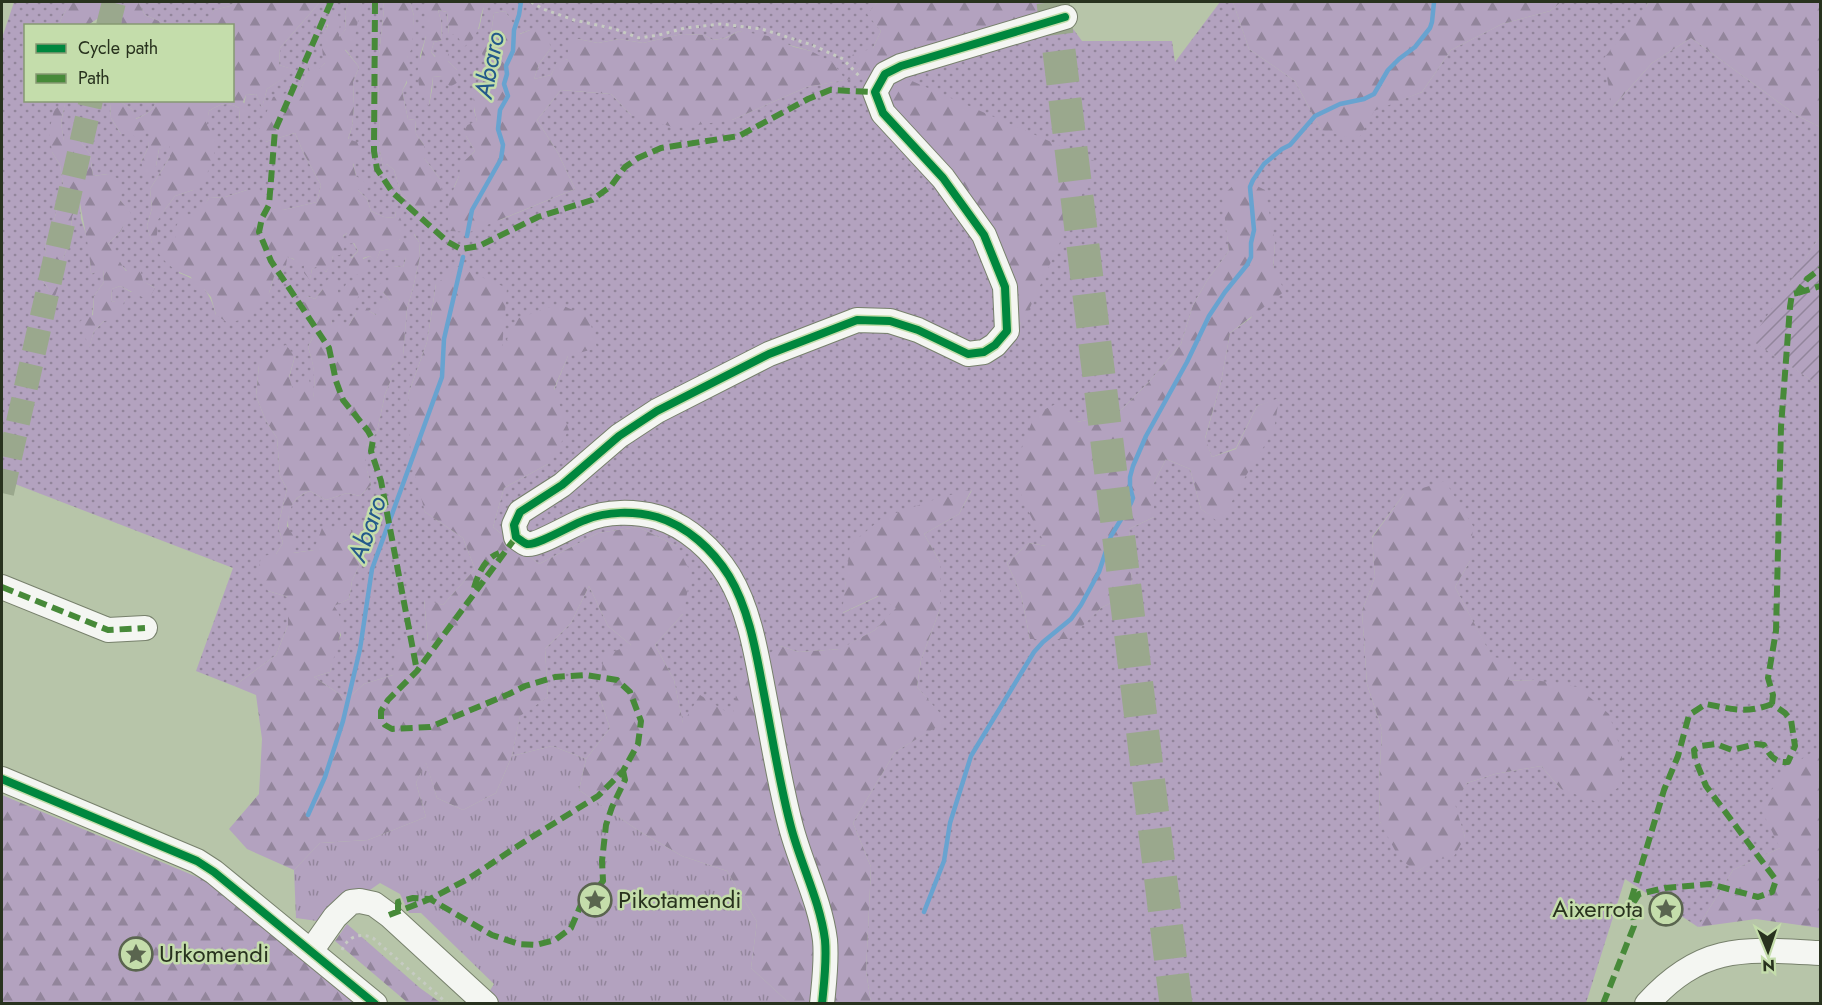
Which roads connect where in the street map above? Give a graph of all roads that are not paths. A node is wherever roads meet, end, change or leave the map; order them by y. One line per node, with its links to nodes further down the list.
1 (1065, 17): 9 (street)
2 (2, 587): 3 (street)
3 (145, 628)
4 (2, 779): 5 (street)
5 (315, 946): 7 (street); 8 (street)
6 (1821, 953): 10 (street)
7 (375, 1004)
8 (486, 1004)
9 (822, 1004)
10 (1647, 1004)

